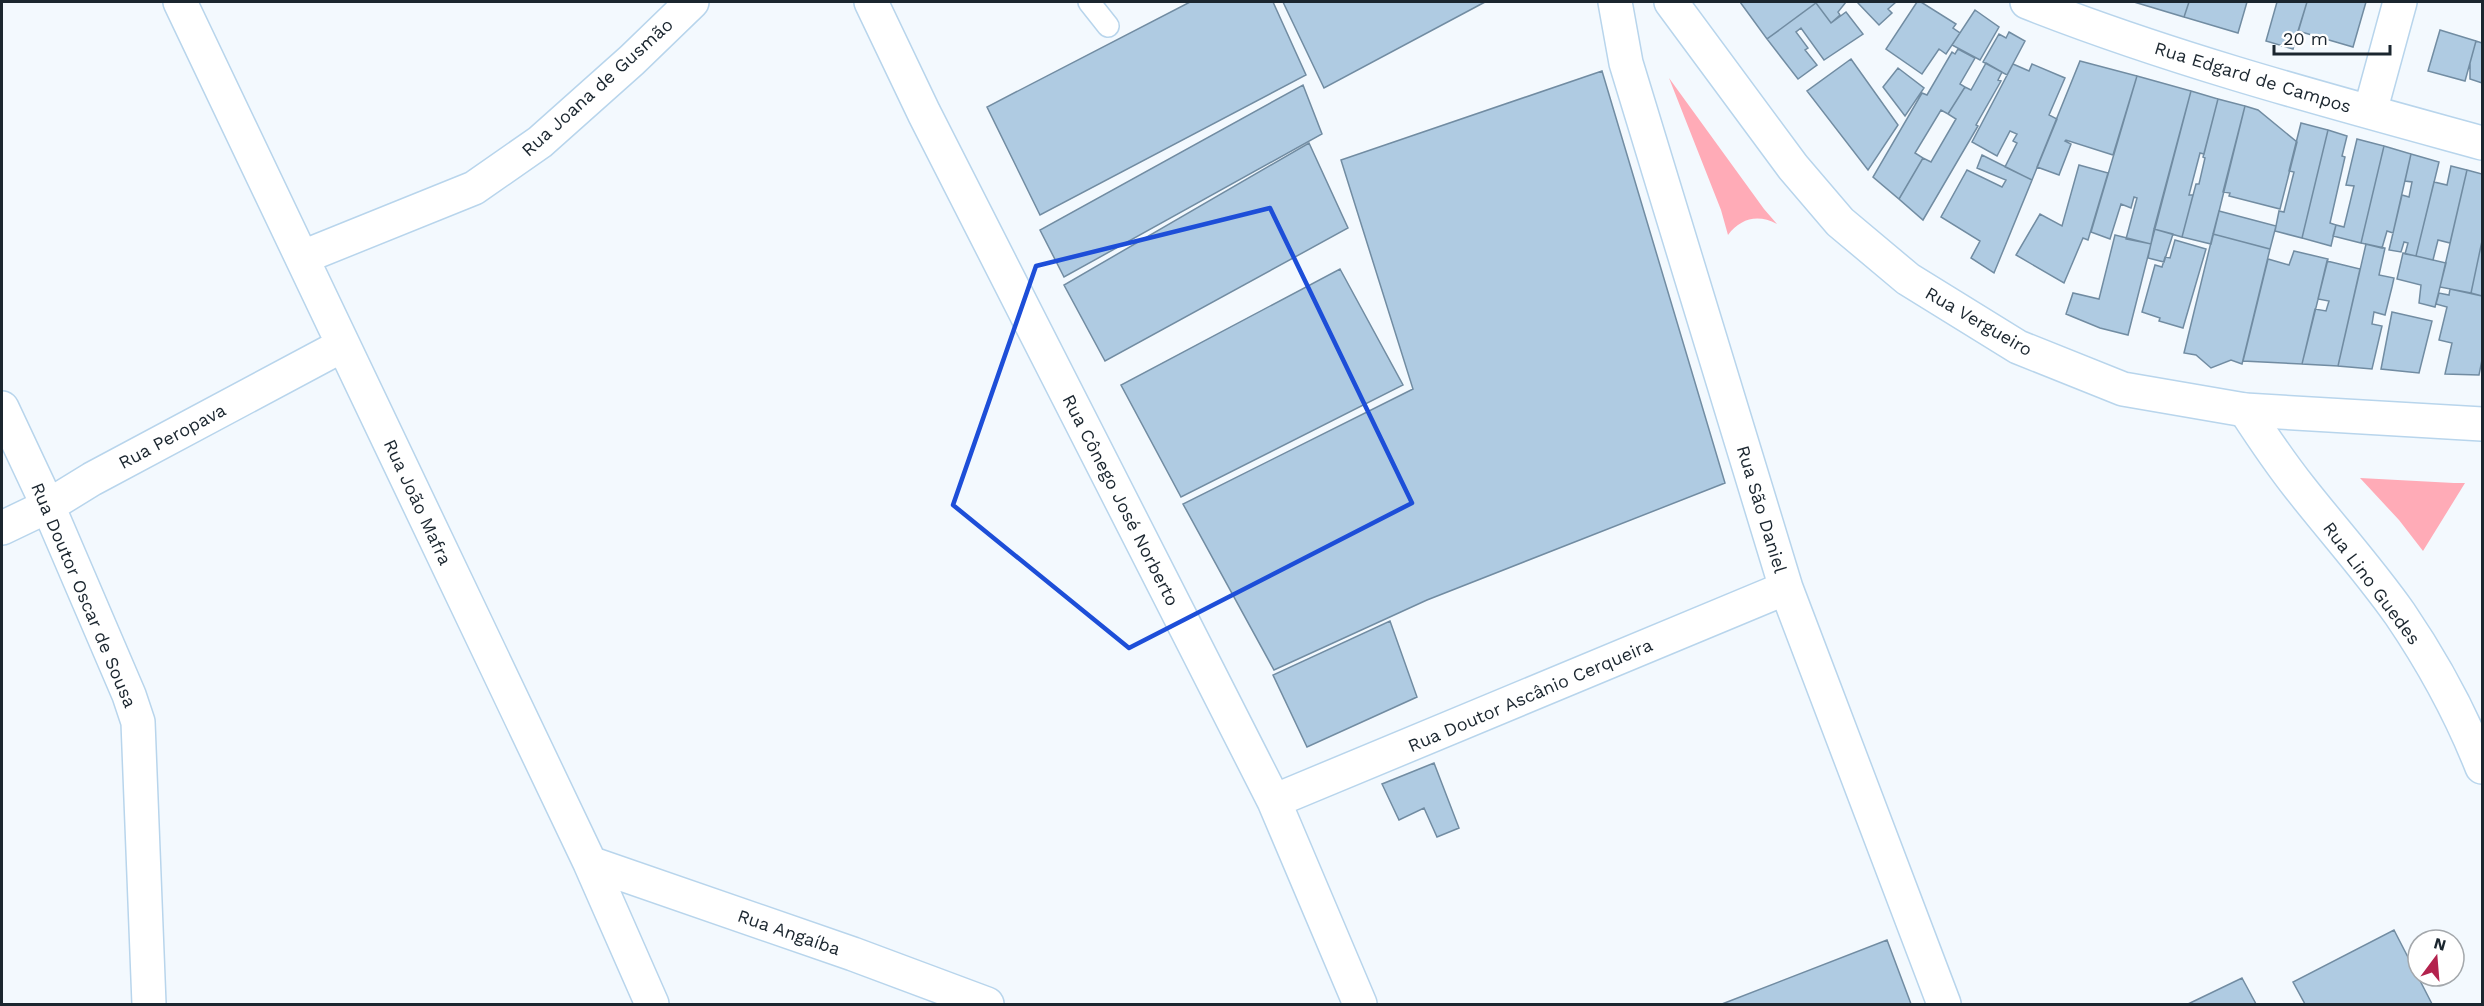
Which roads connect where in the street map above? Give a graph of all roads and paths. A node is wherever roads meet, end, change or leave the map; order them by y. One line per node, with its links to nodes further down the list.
1 (180, 2): 12 (street, Rua João Mafra)
2 (692, 2): 12 (street, Rua Joana de Gusmão)
3 (871, 2): 21 (street, Rua Cônego José Norberto)
4 (1089, 2): 9 (lane)
5 (1615, 2): 19 (street, Rua São Daniel)
6 (1671, 2): 15 (street, Rua Vergueiro)
7 (2027, 2): 10 (street, Rua Edgard de Campos)
8 (2400, 2): 10 (street)
9 (1108, 26)
10 (2370, 112): 11 (street, Rua Edgard de Campos)
11 (2482, 143)
12 (303, 258): 13 (street, Rua João Mafra)
13 (343, 345): 17 (street, Rua Peropava); 22 (street, Rua João Mafra)
14 (2, 408): 17 (street, Rua Doutor Oscar de Sousa)
15 (2245, 410): 16 (street, Rua Vergueiro); 20 (street, Rua Lino Guedes)
16 (2482, 424)
17 (48, 506): 18 (street, Rua Peropava); 23 (street, Rua Doutor Oscar de Sousa)
18 (2, 528)
19 (1786, 588): 21 (street, Rua Doutor Ascânio Cerqueira); 27 (street, Rua São Daniel)
20 (2482, 767)
21 (1274, 801): 26 (street, Rua Cônego José Norberto)
22 (590, 863): 24 (street, Rua João Mafra); 25 (street, Rua Angaíba)
23 (149, 1005)
24 (652, 1005)
25 (987, 1005)
26 (1360, 1005)
27 (1944, 1005)

